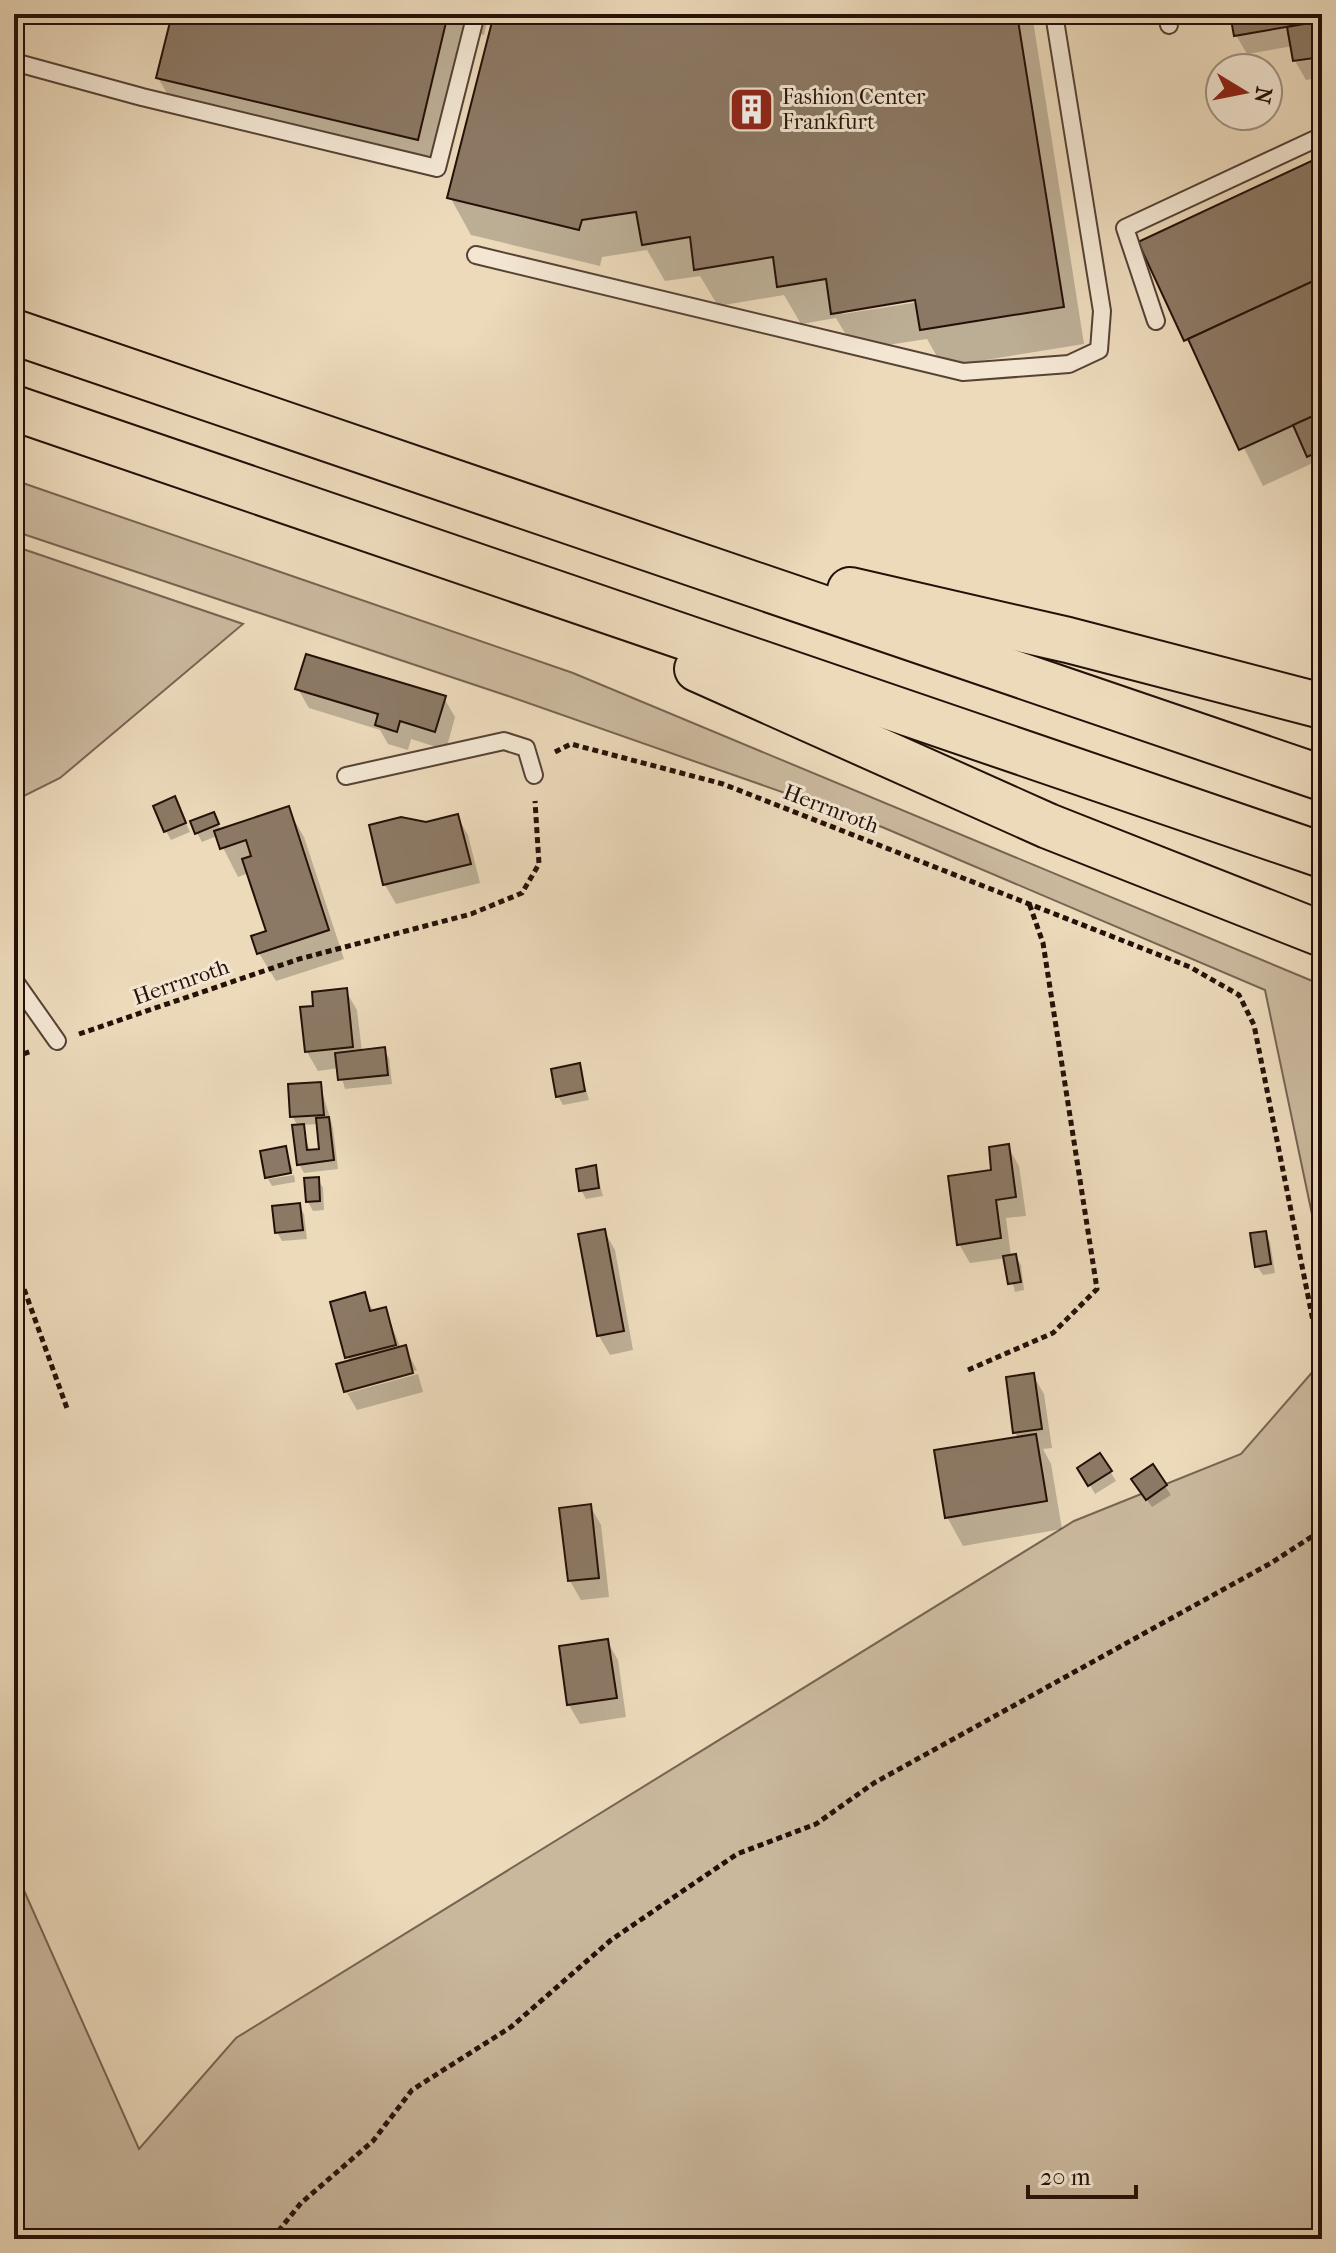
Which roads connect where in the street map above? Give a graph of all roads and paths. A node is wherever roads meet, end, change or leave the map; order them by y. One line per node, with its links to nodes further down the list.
1 (476, 14): 3 (lane)
2 (1054, 14): 5 (lane)
3 (14, 62)
4 (1322, 136): 6 (lane)
5 (476, 255)
6 (1156, 321)
7 (14, 332): 9 (highway)
8 (14, 408): 10 (highway)
9 (621, 538): 11 (highway); 14 (highway)
10 (451, 558): 15 (highway); 17 (highway)
11 (1322, 706)
12 (534, 775): 13 (lane); 16 (path, Herrnroth); 19 (path, Herrnroth)
13 (346, 776)
14 (1322, 778)
15 (1322, 855)
16 (1029, 902): 22 (path); 24 (path, Herrnroth)
17 (1322, 934)
18 (14, 980): 19 (lane)
19 (57, 1041): 20 (path, Herrnroth)
20 (14, 1057)
21 (14, 1261): 23 (path)
22 (968, 1370)
23 (68, 1411)
24 (1322, 1511)
25 (1322, 1530): 26 (path)
26 (272, 2239)

